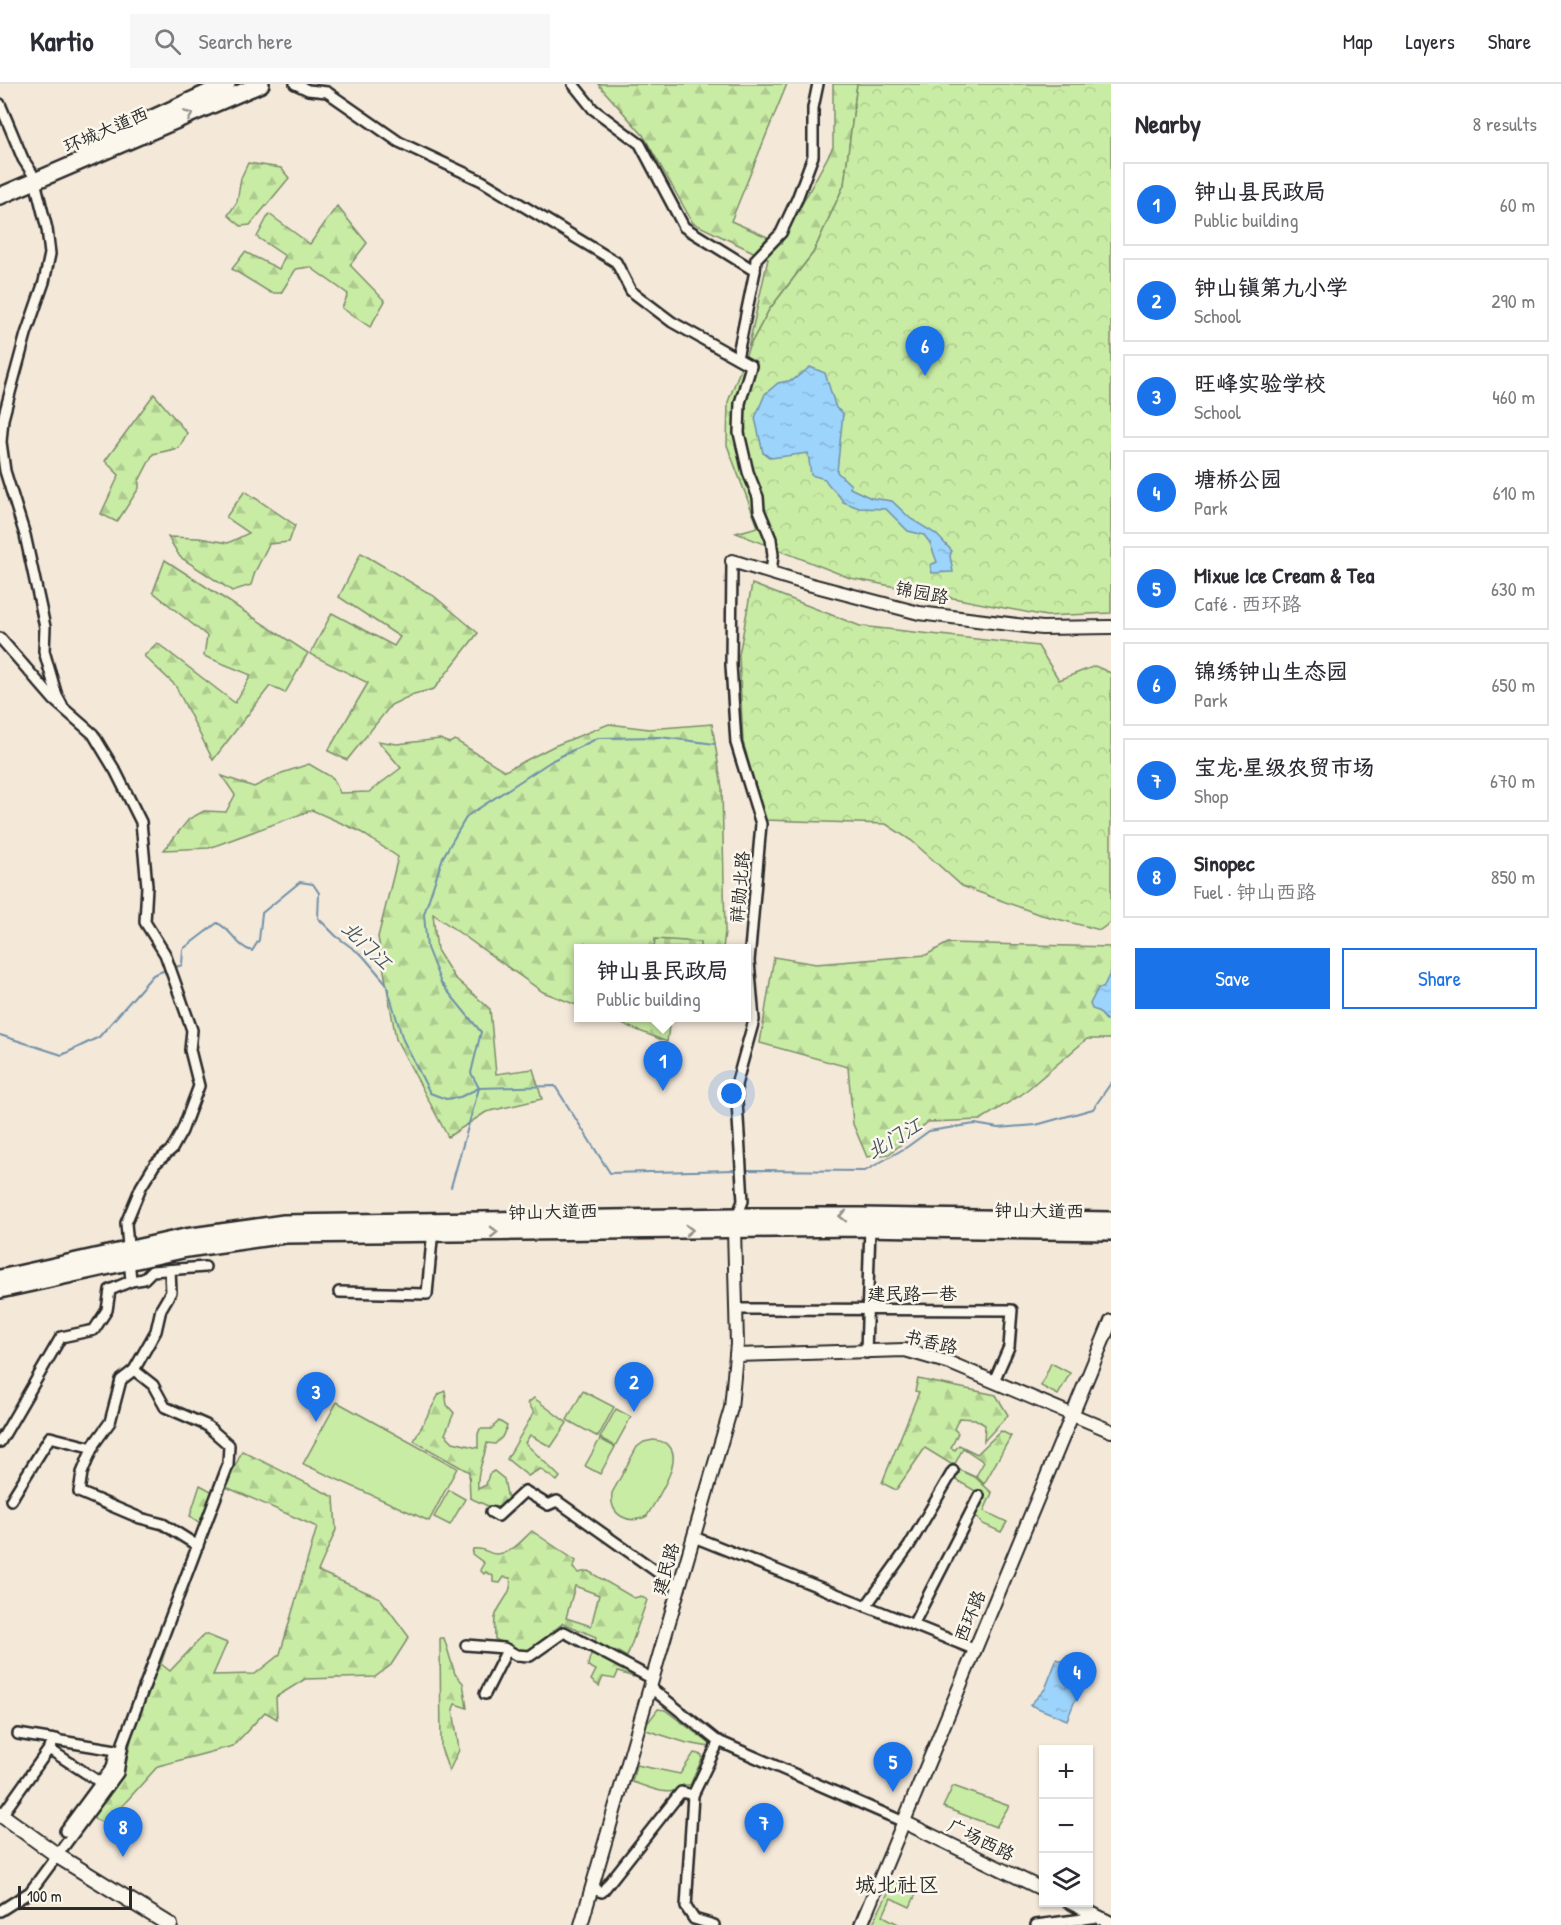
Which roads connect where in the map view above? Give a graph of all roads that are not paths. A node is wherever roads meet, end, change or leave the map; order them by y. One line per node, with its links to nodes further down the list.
1 (227, 84): 7 (main road, 环城大道西)
2 (261, 84): 7 (main road, 环城大道西, one-way to 2)
3 (295, 84): 11 (street)
4 (573, 84): 10 (street)
5 (818, 84): 10 (street)
6 (0, 104): 7 (street)
7 (34, 177): 8 (main road, 环城大道西); 9 (main road, 环城大道西); 12 (street)
8 (0, 187)
9 (0, 196)
10 (755, 271): 11 (street)
11 (736, 358): 14 (street)
12 (3, 478): 17 (street)
13 (732, 561): 14 (street, 锦园路); 18 (street, 祥勋北路)
14 (771, 573): 15 (street, 锦园路)
15 (1111, 627)
16 (0, 638): 17 (street)
17 (64, 710): 25 (street)
18 (750, 944)
19 (751, 985): 21 (street, 祥勋北路)
20 (1111, 1220): 22 (main road, 钟山大道西)
21 (736, 1222): 22 (main road, 钟山大道西); 23 (main road, 钟山大道西); 32 (street, 建民路)
22 (870, 1222): 24 (main road, 钟山大道西); 33 (street)
23 (434, 1227): 25 (main road, 钟山大道西); 31 (street)
24 (1111, 1232)
25 (129, 1255): 28 (main road, 钟山大道西); 29 (street); 30 (main road, 钟山大道西)
26 (205, 1267): 27 (street)
27 (170, 1270): 29 (street); 37 (street)
28 (0, 1278)
29 (131, 1281): 41 (street)
30 (0, 1290)
31 (339, 1292)
32 (736, 1309): 33 (street, 建民路一巷); 36 (street, 建民路)
33 (866, 1310): 35 (street); 38 (street, 建民路一巷)
34 (1111, 1321): 39 (street, 西环路)
35 (866, 1353): 36 (street, 书香路); 38 (street, 书香路)
36 (736, 1355): 47 (street, 建民路)
37 (134, 1370): 42 (street); 48 (street)
38 (994, 1382): 39 (street, 书香路)
39 (1072, 1414): 40 (street, 书香路); 54 (street, 西环路)
40 (1111, 1431)
41 (0, 1442)
42 (93, 1448): 45 (street); 48 (street)
43 (953, 1471): 50 (street)
44 (979, 1496): 51 (street)
45 (11, 1500)
46 (491, 1512): 49 (street)
47 (694, 1537): 49 (street, 建民路); 50 (street)
48 (198, 1546): 66 (street)
49 (680, 1588): 55 (street, 建民路)
50 (866, 1606): 51 (street)
51 (913, 1624): 54 (street)
52 (466, 1645): 53 (street)
53 (507, 1650): 55 (street); 56 (street)
54 (976, 1650): 64 (street, 西环路)
55 (652, 1684): 59 (street); 68 (street, 建民路)
56 (485, 1694)
57 (18, 1734): 58 (street)
58 (56, 1739): 60 (street); 61 (street)
59 (719, 1741): 62 (street); 64 (street)
60 (48, 1749): 61 (street); 63 (street)
61 (101, 1783): 65 (street)
62 (693, 1794): 68 (street); 76 (street)
63 (1, 1818): 66 (main road)
64 (904, 1822): 67 (street, 广场西路); 77 (street, 西环路)
65 (65, 1832)
66 (54, 1858): 70 (street); 73 (main road); 74 (main road)
67 (1039, 1888)
68 (592, 1889): 75 (street, 建民路)
69 (1079, 1907): 71 (street)
70 (0, 1911)
71 (1099, 1917): 72 (street); 78 (street)
72 (1111, 1923)
73 (151, 1925)
74 (170, 1925)
75 (581, 1925)
76 (714, 1925)
77 (861, 1925)
78 (1036, 1925)

